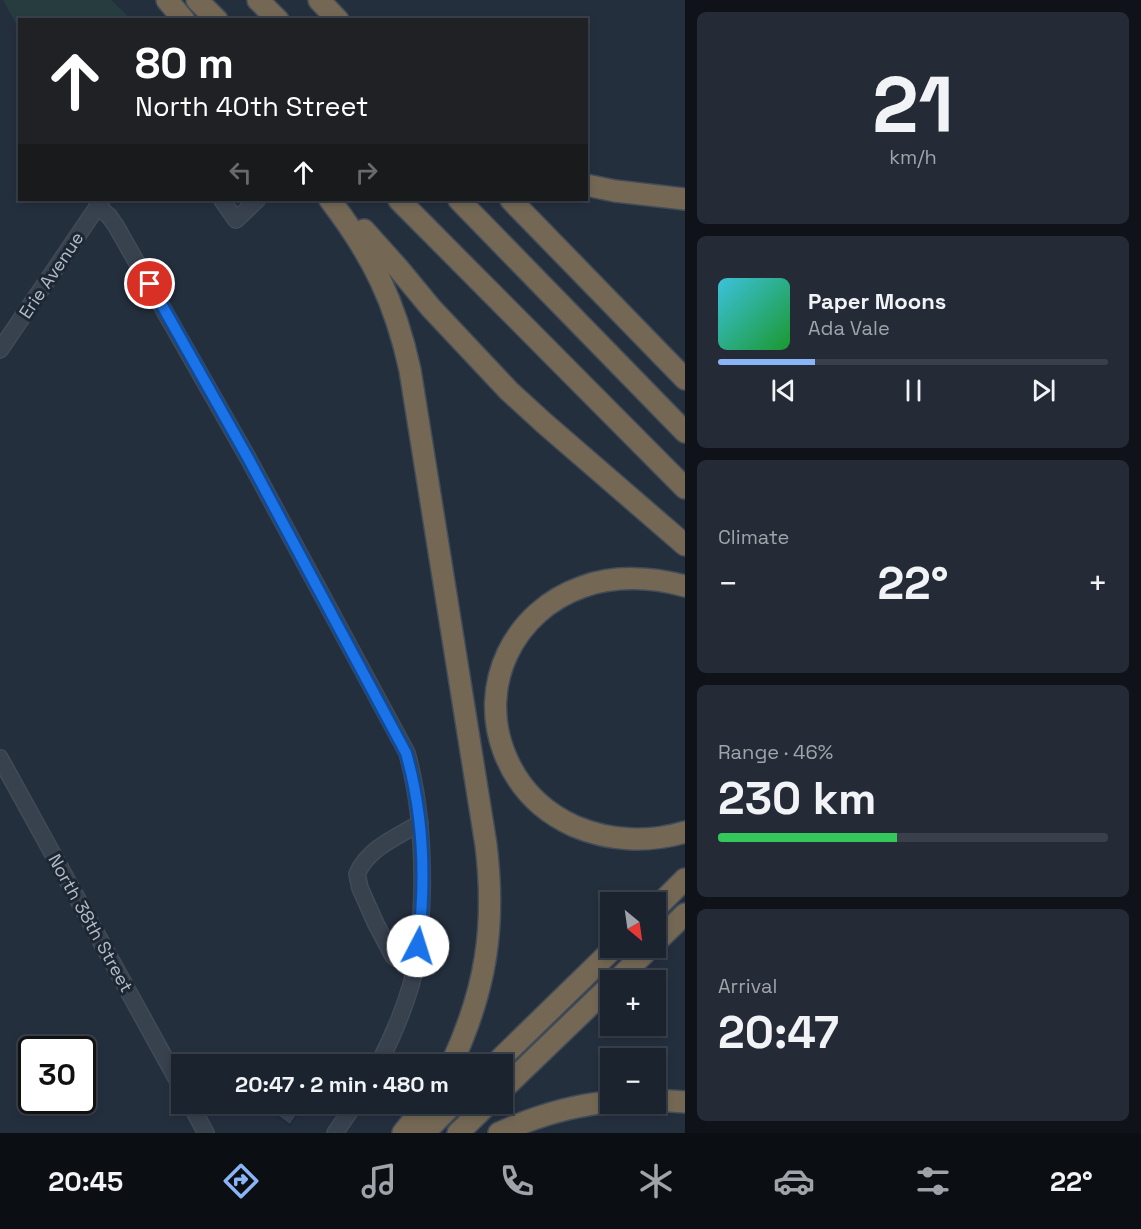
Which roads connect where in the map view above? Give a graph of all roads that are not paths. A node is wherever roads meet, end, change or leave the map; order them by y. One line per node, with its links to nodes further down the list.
1 (167, 0): 5 (highway)
2 (197, 0): 6 (highway)
3 (258, 0): 7 (highway)
4 (319, 0): 8 (highway)
5 (182, 18)
6 (215, 18)
7 (276, 18)
8 (336, 18)
9 (588, 185): 10 (highway)
10 (685, 199)
11 (223, 201): 12 (street)
12 (256, 201)
13 (331, 201): 38 (highway)
14 (340, 201): 23 (highway)
15 (400, 201): 22 (highway)
16 (460, 201): 21 (highway)
17 (512, 201): 20 (highway)
18 (99, 203): 19 (street, Erie Avenue); 26 (street)
19 (0, 350)
20 (685, 379)
21 (685, 432)
22 (685, 488)
23 (685, 545)
24 (685, 586): 27 (highway)
25 (0, 758): 40 (street, North 38th Street)
26 (420, 823): 34 (street); 34 (street)
27 (685, 832)
28 (685, 879): 29 (highway)
29 (666, 898)
30 (685, 914): 31 (highway)
31 (666, 932)
32 (604, 958): 39 (highway)
33 (640, 958): 35 (highway)
34 (415, 964): 37 (street)
35 (627, 970)
36 (600, 996): 41 (highway)
37 (383, 1054)
38 (456, 1054)
39 (505, 1054)
40 (171, 1069)
41 (513, 1079)
42 (666, 1101): 43 (highway)
43 (685, 1102)
44 (600, 1104): 55 (highway)
45 (196, 1114): 50 (street)
46 (348, 1114): 51 (street)
47 (418, 1114): 52 (highway)
48 (443, 1114): 53 (highway)
49 (478, 1114): 54 (highway)
50 (206, 1133)
51 (335, 1133)
52 (403, 1133)
53 (424, 1133)
54 (458, 1133)
55 (499, 1133)

